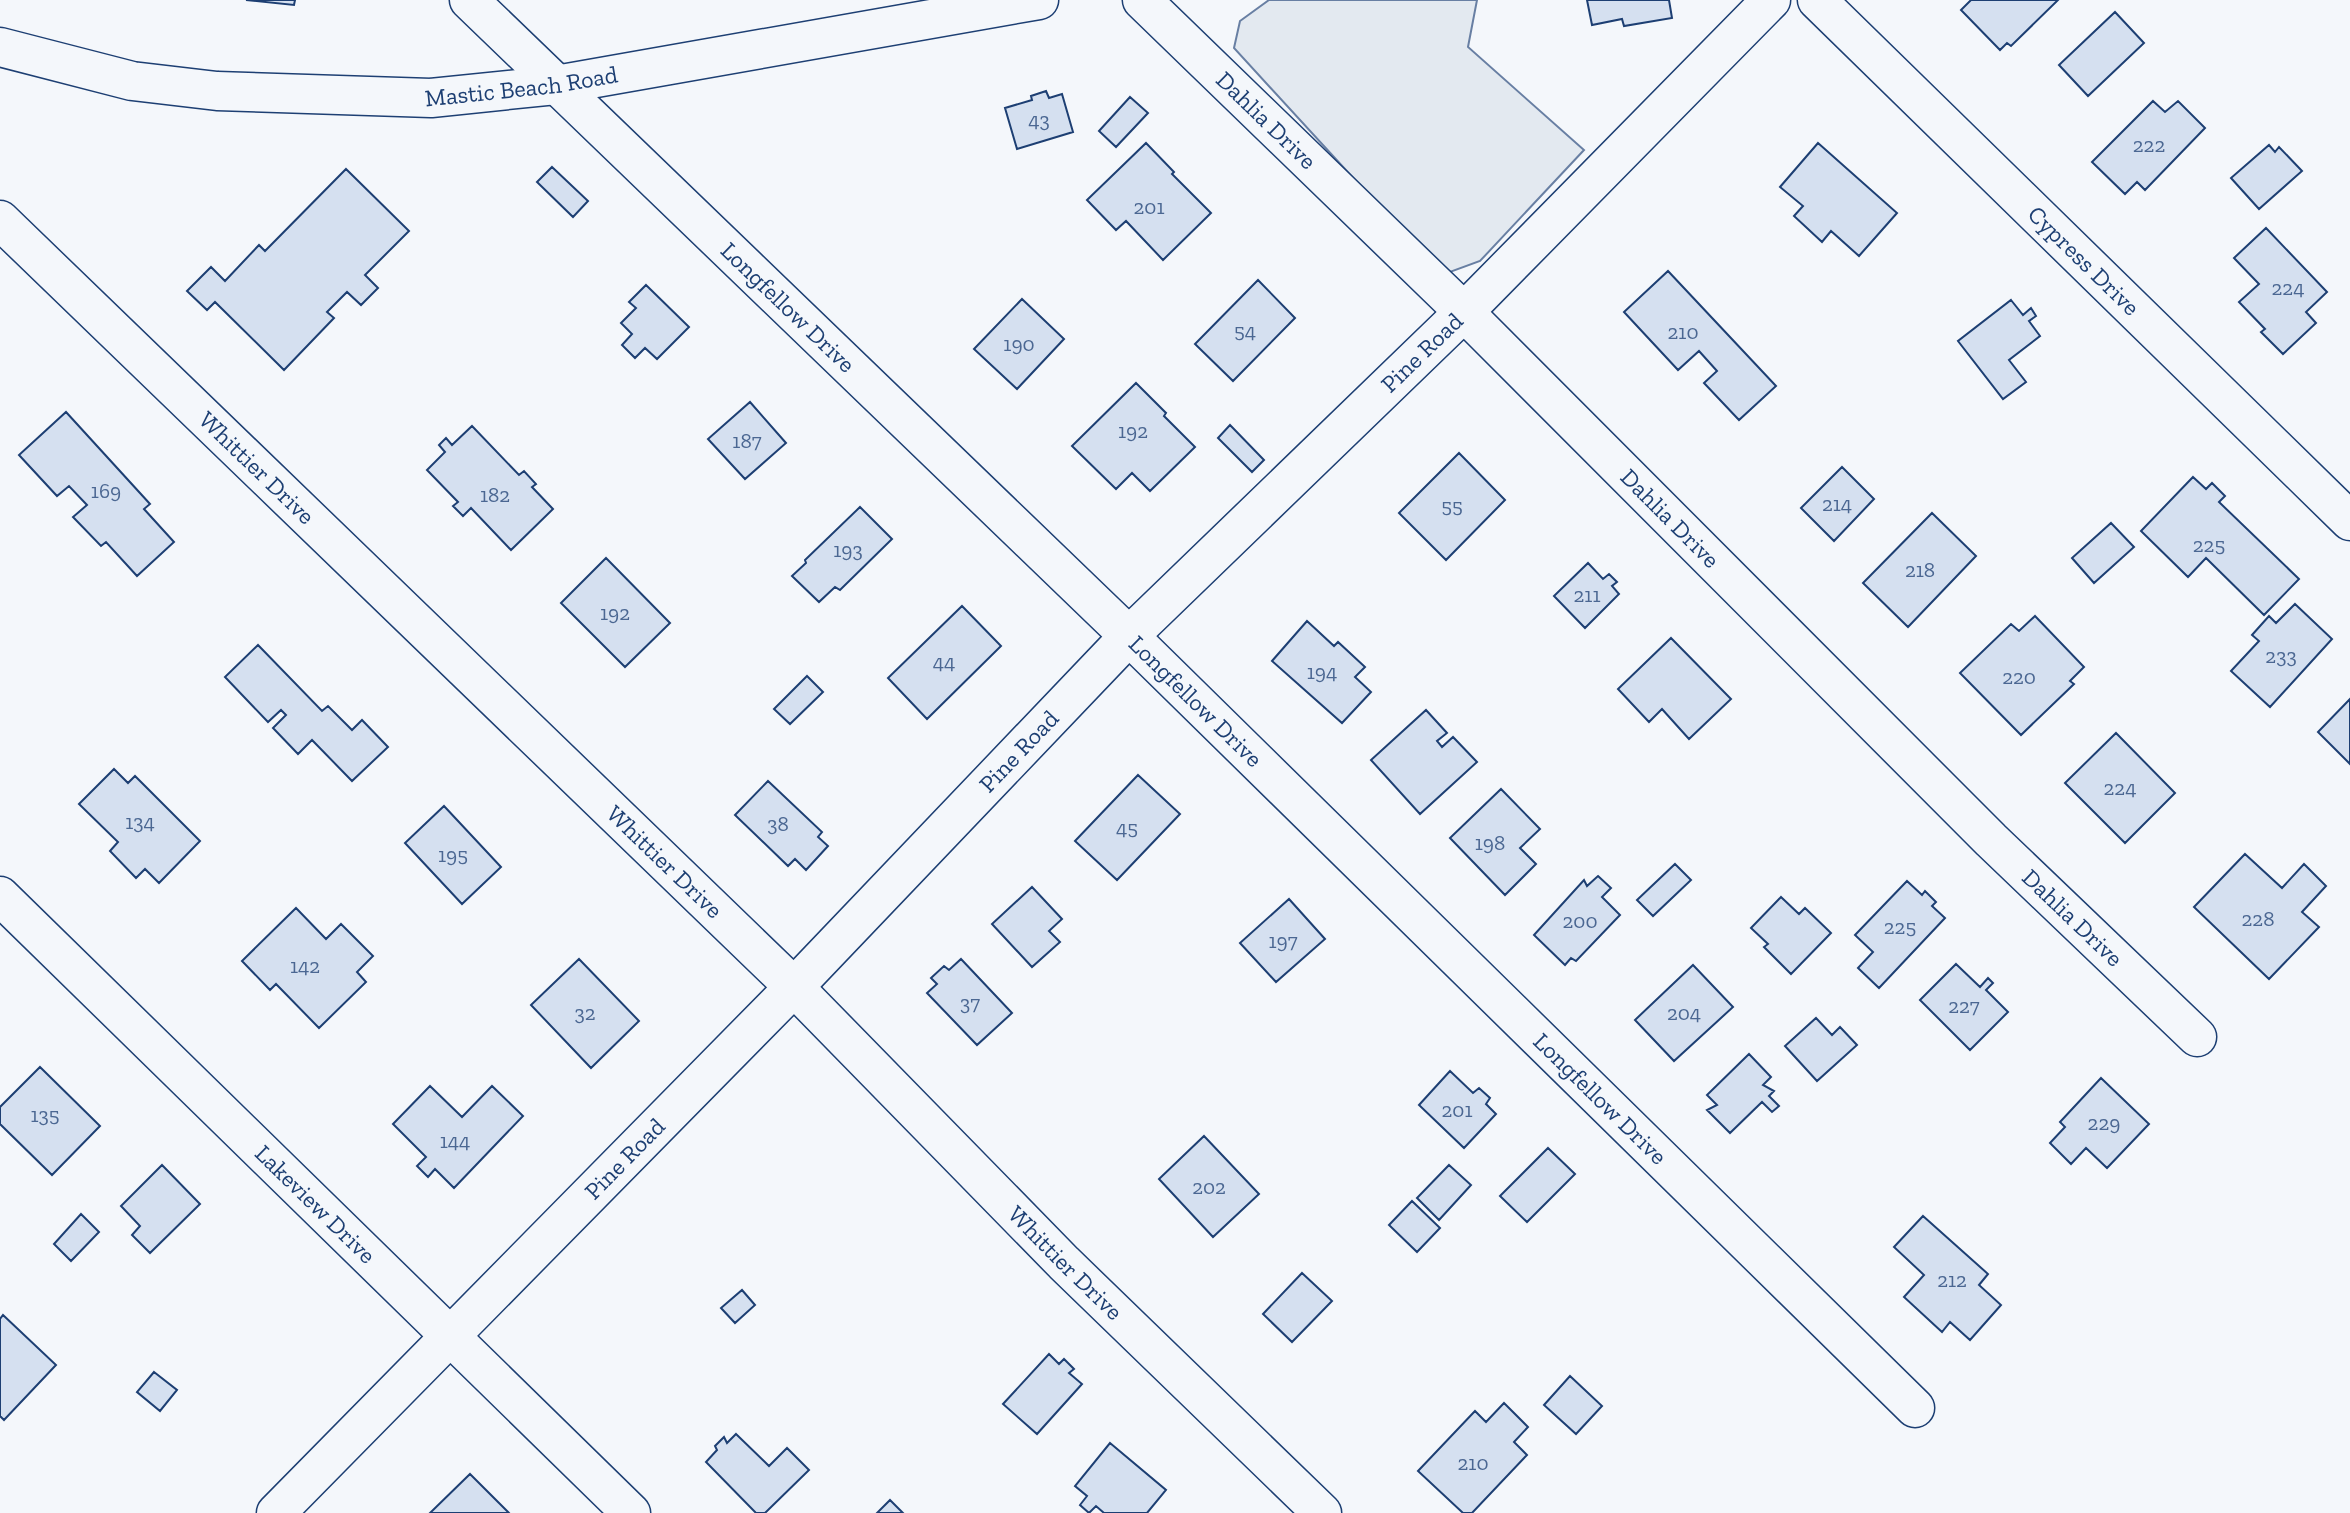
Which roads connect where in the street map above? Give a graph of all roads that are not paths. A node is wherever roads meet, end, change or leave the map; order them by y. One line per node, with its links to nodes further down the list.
1 (469, 0): 7 (street, Longfellow Drive)
2 (1039, 0): 7 (street, Mastic Beach Road)
3 (1142, 0): 9 (street, Dahlia Drive)
4 (1771, 0): 9 (street, Pine Road)
5 (1817, 0): 10 (street, Cypress Drive)
6 (0, 47): 7 (street, Mastic Beach Road)
7 (556, 85): 11 (street, Longfellow Drive)
8 (0, 220): 13 (street, Whittier Drive)
9 (1464, 312): 11 (street, Pine Road); 14 (street, Dahlia Drive)
10 (2350, 521)
11 (1129, 636): 13 (street, Pine Road); 16 (street, Longfellow Drive)
12 (0, 896): 15 (street, Lakeview Drive)
13 (794, 987): 15 (street, Pine Road); 19 (street, Whittier Drive)
14 (2197, 1037)
15 (451, 1338): 17 (street, Pine Road); 18 (street, Lakeview Drive)
16 (1915, 1408)
17 (276, 1513)
18 (631, 1513)
19 (1322, 1513)

